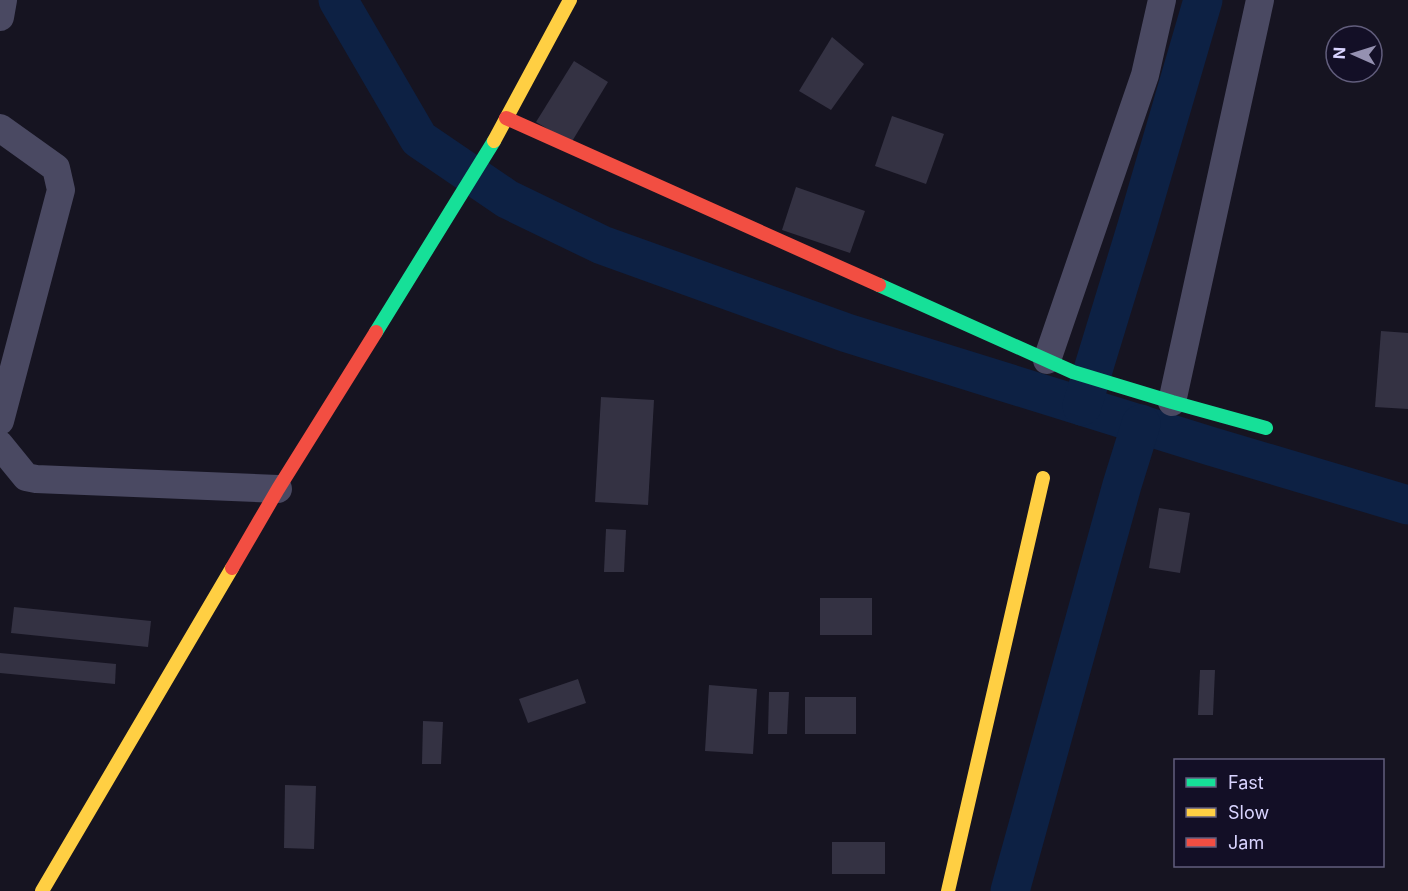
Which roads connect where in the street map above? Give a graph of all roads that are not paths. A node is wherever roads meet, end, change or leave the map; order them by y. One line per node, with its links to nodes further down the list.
1 (3, 0): 5 (street)
2 (570, 0): 6 (street)
3 (1162, 0): 8 (street)
4 (1260, 0): 9 (street)
5 (0, 17)
6 (506, 118): 8 (street); 14 (street)
7 (0, 128): 10 (street)
8 (1047, 360): 9 (street)
9 (1172, 402): 11 (street)
10 (0, 421)
11 (1266, 428)
12 (0, 445): 14 (street)
13 (1043, 478): 16 (street)
14 (278, 489): 15 (street)
15 (42, 891)
16 (948, 891)

